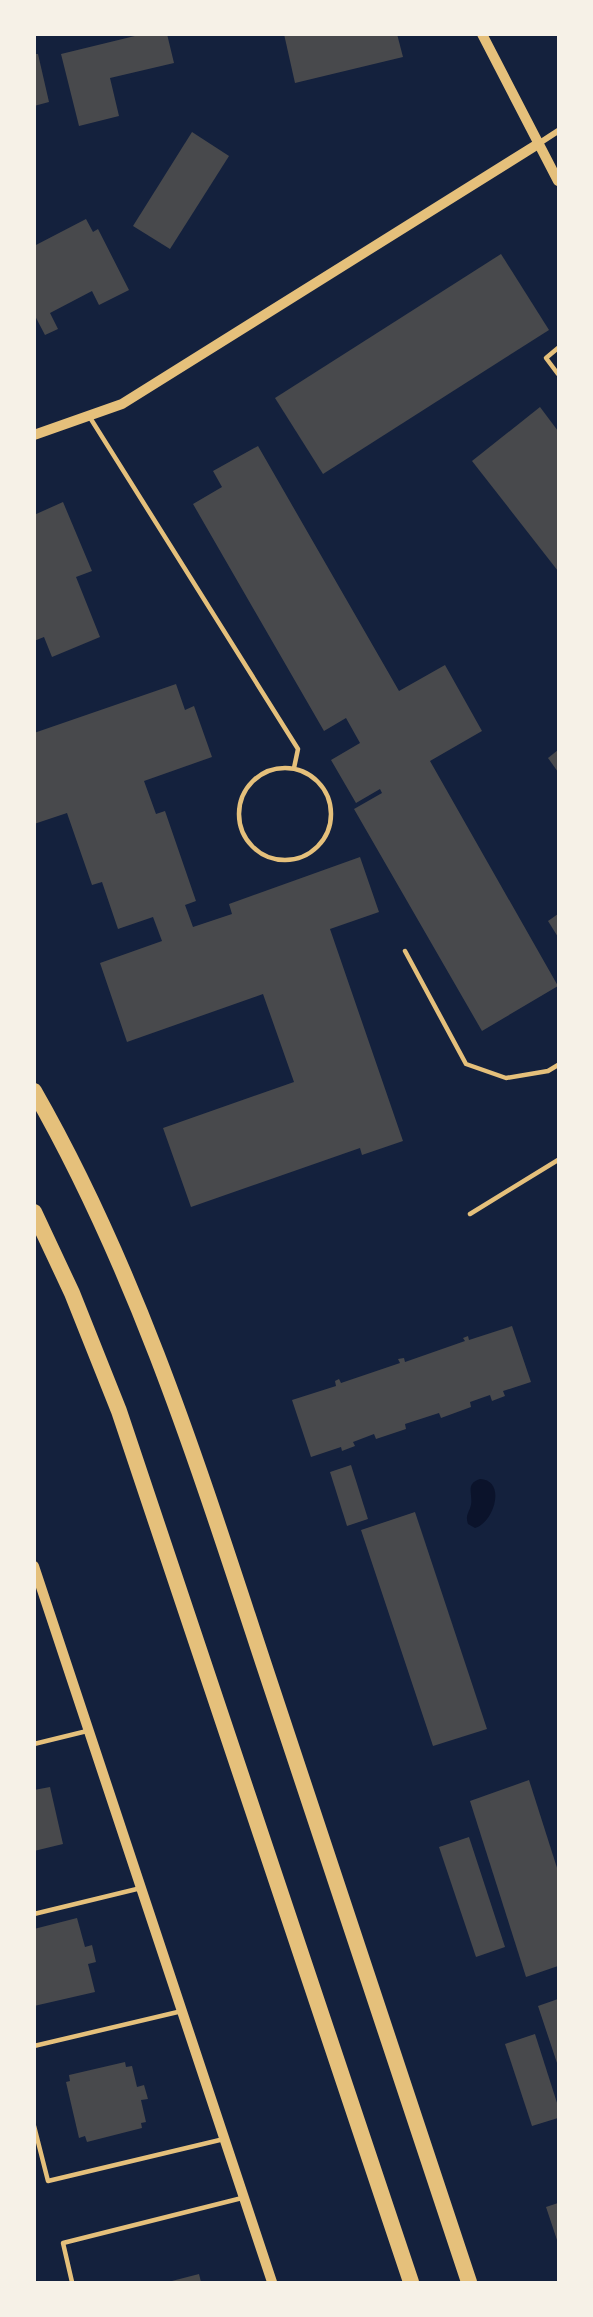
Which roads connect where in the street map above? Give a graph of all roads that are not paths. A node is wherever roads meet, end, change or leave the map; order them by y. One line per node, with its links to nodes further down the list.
1 (482, 34): 3 (street)
2 (558, 131): 3 (street)
3 (538, 144): 4 (street); 7 (street)
4 (558, 181)
5 (558, 348): 6 (lane)
6 (558, 374)
7 (89, 416): 8 (street); 9 (lane)
8 (34, 435)
9 (294, 768): 9 (lane)
10 (405, 951): 11 (lane)
11 (558, 1065)
12 (34, 1091): 29 (highway)
13 (558, 1160): 15 (lane)
14 (34, 1212): 28 (highway)
15 (470, 1214)
16 (34, 1566): 17 (street)
17 (90, 1731): 18 (lane); 19 (street)
18 (34, 1744)
19 (141, 1888): 20 (lane); 21 (street)
20 (34, 1914)
21 (182, 2011): 22 (lane); 24 (street)
22 (34, 2046)
23 (34, 2126): 24 (lane)
24 (225, 2139): 25 (street)
25 (244, 2197): 26 (lane); 27 (street)
26 (72, 2283)
27 (273, 2283)
28 (411, 2283)
29 (469, 2283)

